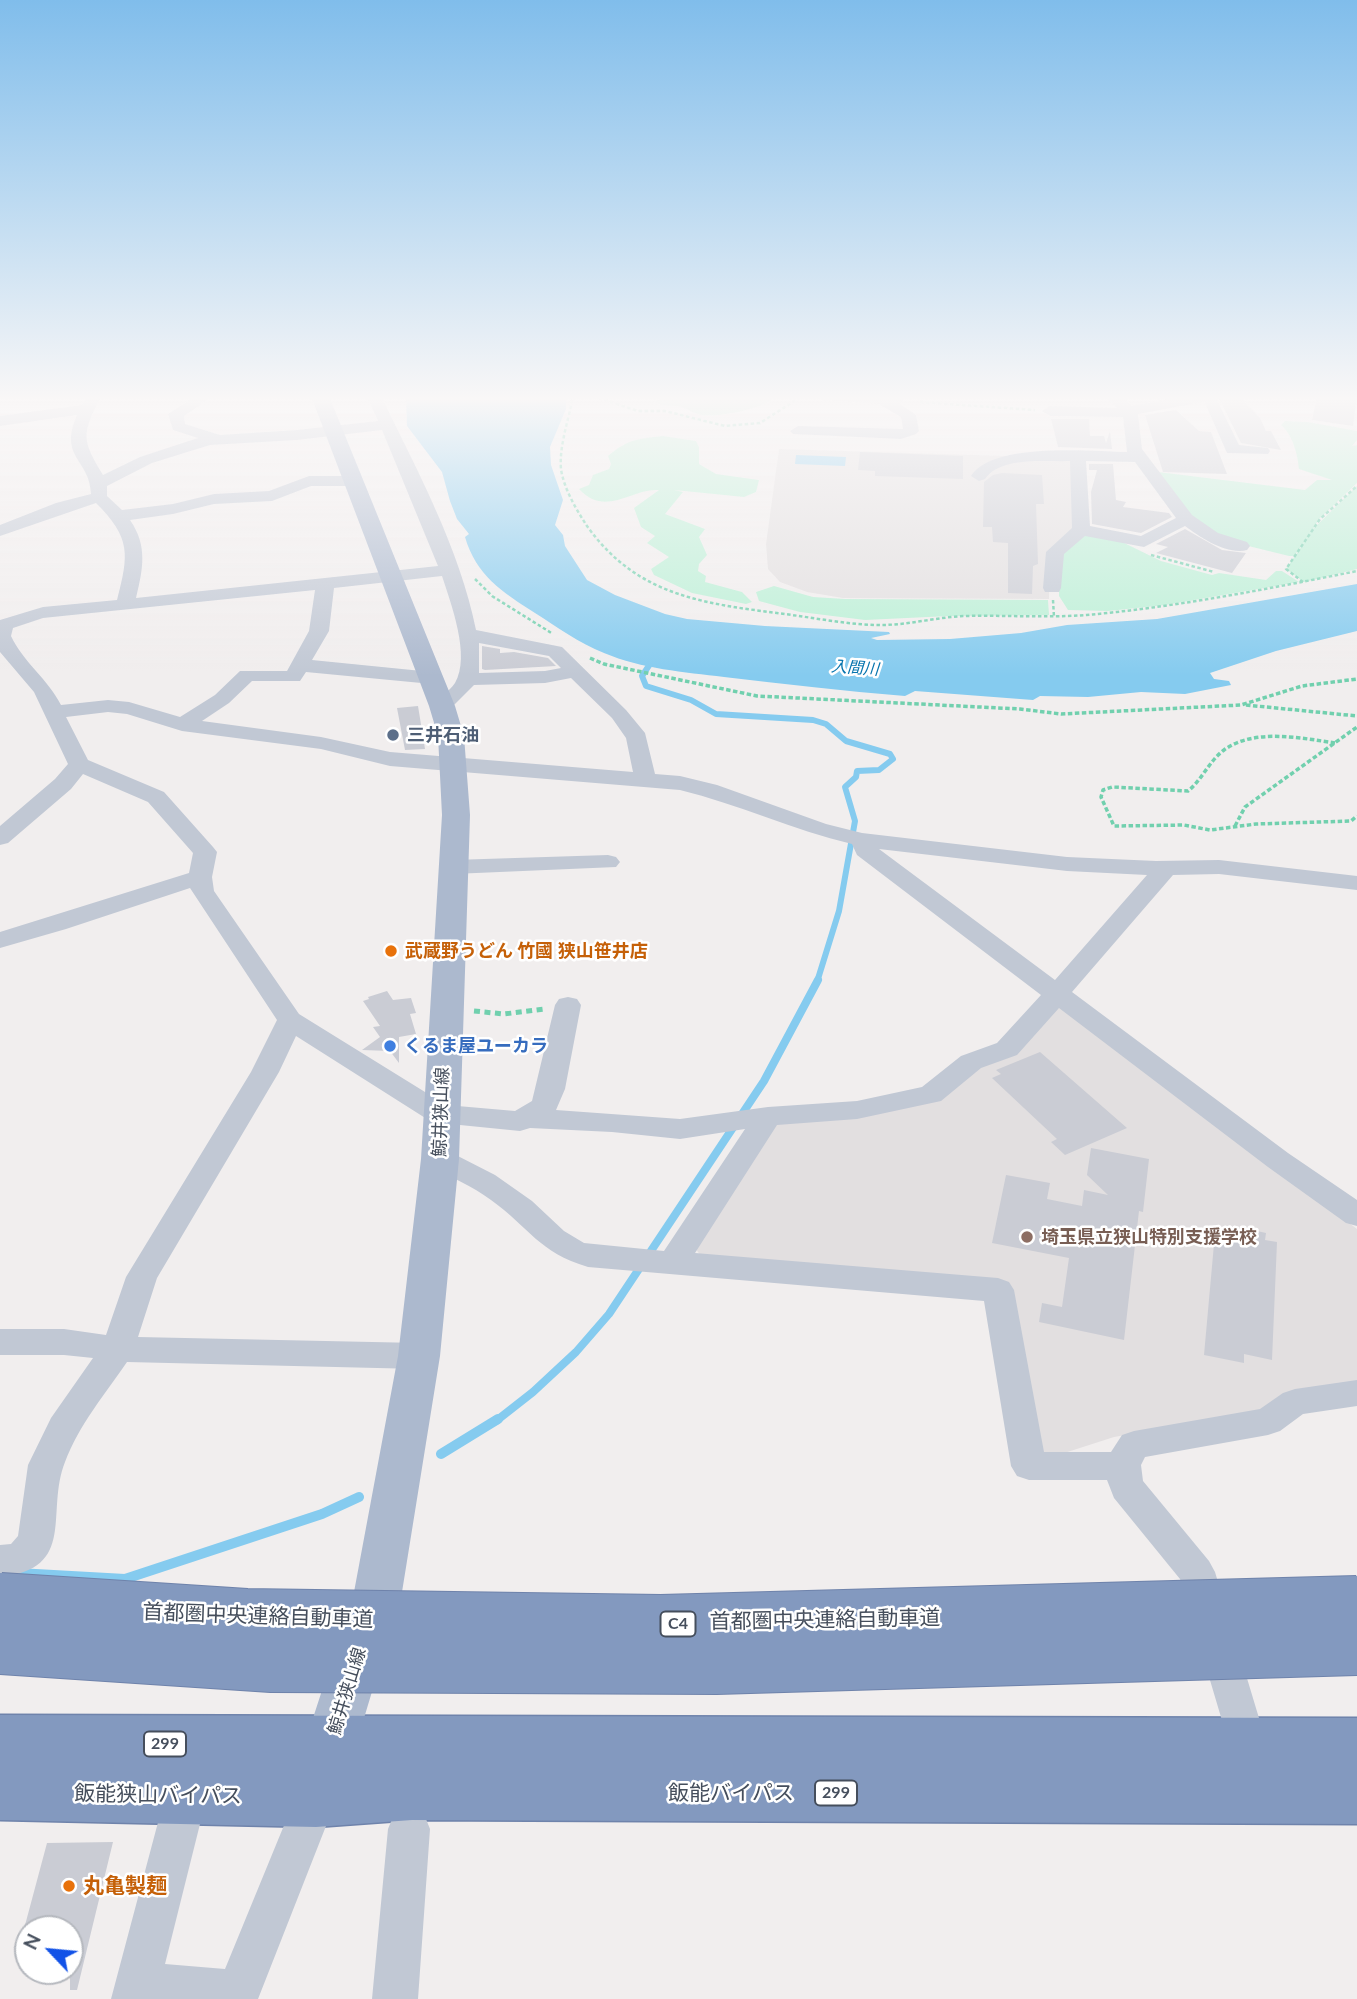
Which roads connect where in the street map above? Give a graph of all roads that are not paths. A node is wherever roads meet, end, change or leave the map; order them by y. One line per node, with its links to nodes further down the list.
1 (289, 489): 7 (street)
2 (358, 489): 13 (main road, 鯨井狭山線)
3 (418, 489): 12 (street)
4 (1080, 489): 9 (street)
5 (1164, 489): 8 (street)
6 (100, 490): 7 (street); 10 (street)
7 (119, 516): 16 (street)
8 (1186, 519): 9 (street); 11 (street)
9 (1081, 530): 15 (street)
10 (0, 531)
11 (1241, 546)
12 (449, 570): 13 (street); 17 (street)
13 (393, 577): 14 (street); 21 (main road, 鯨井狭山線)
14 (325, 584): 16 (street); 19 (street)
15 (1052, 588)
16 (125, 605): 22 (street)
17 (470, 635): 18 (street); 20 (street)
18 (579, 663): 20 (street); 26 (street)
19 (299, 665): 21 (street); 23 (street)
20 (467, 679): 21 (street)
21 (437, 692): 25 (main road, 鯨井狭山線)
22 (52, 712): 23 (street); 24 (street)
23 (182, 725): 25 (street)
24 (79, 764): 27 (street); 32 (street)
25 (454, 764): 26 (street); 30 (main road, 鯨井狭山線)
26 (645, 778): 28 (street)
27 (0, 838)
28 (863, 840): 31 (street); 35 (street)
29 (608, 862): 30 (street)
30 (453, 867): 38 (main road, 鯨井狭山線)
31 (1166, 868): 33 (street); 35 (street)
32 (200, 877): 34 (street); 37 (street)
33 (1350, 879)
34 (0, 940)
35 (1057, 994): 39 (street); 42 (street)
36 (568, 1005): 40 (street)
37 (290, 1020): 38 (street); 45 (street)
38 (440, 1114): 40 (street); 41 (main road, 鯨井狭山線)
39 (768, 1116): 40 (street); 43 (street)
40 (525, 1118)
41 (440, 1159): 43 (street); 46 (main road, 鯨井狭山線)
42 (1357, 1215)
43 (653, 1260): 48 (street)
44 (0, 1342): 45 (street)
45 (118, 1349): 46 (street); 49 (street)
46 (419, 1356): 57 (main road, 鯨井狭山線)
47 (1357, 1393): 48 (street)
48 (1123, 1466): 56 (street)
49 (0, 1561)
50 (0, 1602): 51 (highway, 首都圏中央連絡自動車道 / C4, bridge)
51 (1357, 1605)
52 (0, 1645): 53 (highway, bridge)
53 (1357, 1646)
54 (0, 1743): 57 (highway, 299)
55 (1357, 1746): 56 (highway, 299)
56 (1248, 1748): 57 (highway, 299)
57 (323, 1771): 59 (highway, 飯能バイパス / 299); 60 (highway, 飯能狭山バイパス / 299); 63 (street)
58 (0, 1791): 60 (highway, 飯能狭山バイパス / 299)
59 (1357, 1795)
60 (186, 1796): 62 (street)
61 (409, 1829): 64 (street)
62 (135, 1992): 63 (street)
63 (236, 1996)
64 (395, 1999)

